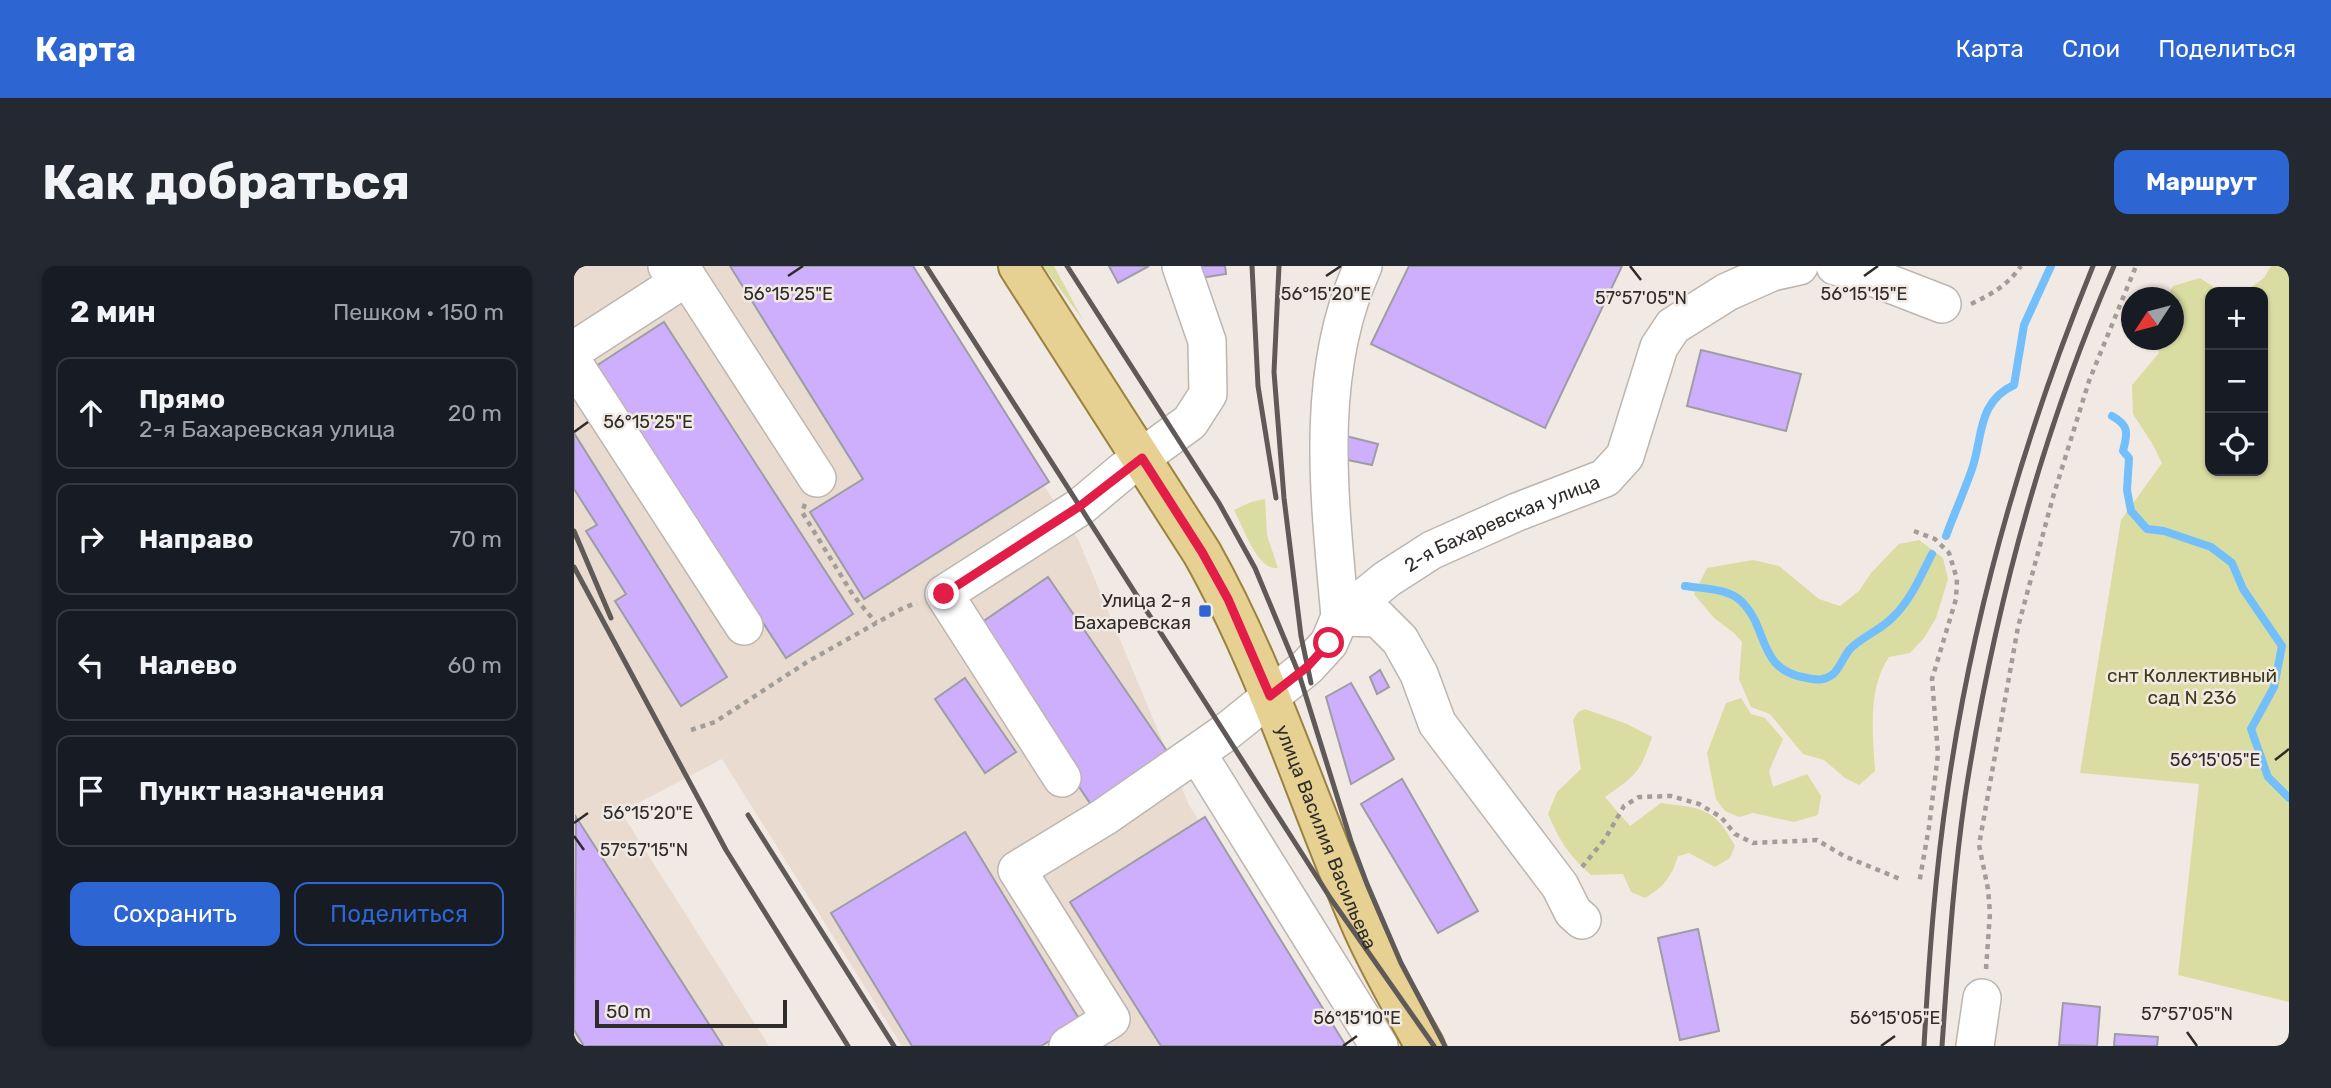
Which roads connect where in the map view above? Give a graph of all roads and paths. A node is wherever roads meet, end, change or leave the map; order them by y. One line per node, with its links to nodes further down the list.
1 (1018, 266): 12 (main road, улица Василия Васильева)
2 (1181, 266): 12 (lane)
3 (1363, 266): 16 (lane)
4 (1799, 266): 16 (lane, 2-я Бахаревская улица)
5 (1835, 266): 9 (lane)
6 (2021, 266): 9 (path)
7 (2136, 266): 27 (path)
8 (677, 272): 10 (lane); 13 (lane)
9 (1942, 304)
10 (574, 351)
11 (574, 364): 18 (lane)
12 (1142, 458): 15 (lane); 19 (main road, улица Василия Васильева)
13 (817, 478): 17 (path)
14 (1914, 531): 24 (path)
15 (944, 594): 17 (path); 22 (lane)
16 (1340, 617): 19 (lane, 2-я Бахаревская улица); 25 (lane)
17 (876, 623): 20 (path)
18 (744, 626)
19 (1270, 696): 21 (lane, 2-я Бахаревская улица); 31 (main road, улица Василия Васильева)
20 (691, 730)
21 (1197, 752): 28 (lane, 2-я Бахаревская улица); 30 (lane)
22 (1062, 778)
23 (1900, 879): 25 (path)
24 (1919, 884)
25 (1560, 886): 26 (lane)
26 (1582, 920)
27 (1982, 998): 32 (lane)
28 (1119, 1033): 29 (lane)
29 (1068, 1046)
30 (1379, 1046)
31 (1425, 1046)
32 (1975, 1046)

